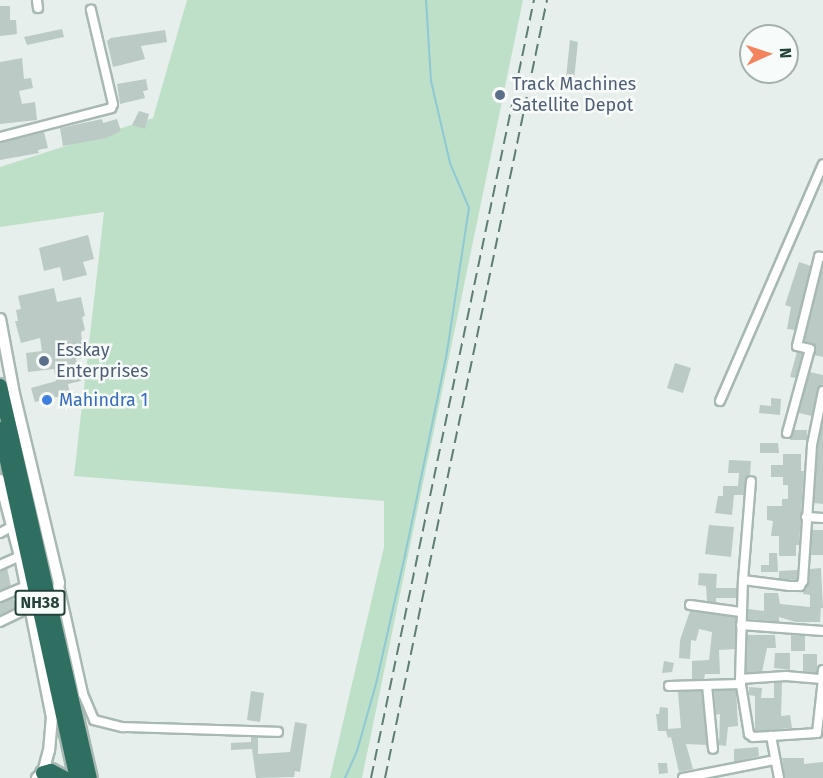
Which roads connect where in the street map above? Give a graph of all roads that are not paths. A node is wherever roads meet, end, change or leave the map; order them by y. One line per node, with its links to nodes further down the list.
1 (91, 10): 2 (street)
2 (0, 138)
3 (823, 164): 8 (street)
4 (823, 257): 10 (street)
5 (0, 318): 20 (street)
6 (0, 386): 26 (highway, NH38)
7 (823, 391): 13 (street)
8 (720, 401)
9 (0, 429): 40 (highway, NH38)
10 (787, 433)
11 (0, 480): 15 (street)
12 (751, 481): 19 (street)
13 (806, 517): 14 (street); 19 (street)
14 (823, 518)
15 (11, 527): 16 (street); 17 (street)
16 (0, 533)
17 (20, 556): 18 (street); 21 (street)
18 (0, 565)
19 (743, 580): 25 (street)
20 (58, 583): 26 (street); 34 (street)
21 (26, 586): 22 (street); 24 (street)
22 (0, 597)
23 (690, 605): 25 (street)
24 (31, 607): 27 (street); 38 (street)
25 (741, 612): 28 (street)
26 (54, 618): 41 (highway, NH38)
27 (0, 622)
28 (741, 625): 29 (street); 31 (street)
29 (823, 631)
30 (823, 676): 31 (street); 35 (street)
31 (741, 682): 32 (street); 35 (street)
32 (707, 685): 33 (street); 36 (street)
33 (669, 687)
34 (278, 732)
35 (771, 736): 37 (street)
36 (712, 749)
37 (775, 760): 42 (street); 43 (street)
38 (40, 776): 39 (highway)
39 (64, 778)
40 (77, 778)
41 (90, 778)
42 (683, 778)
43 (779, 778)

